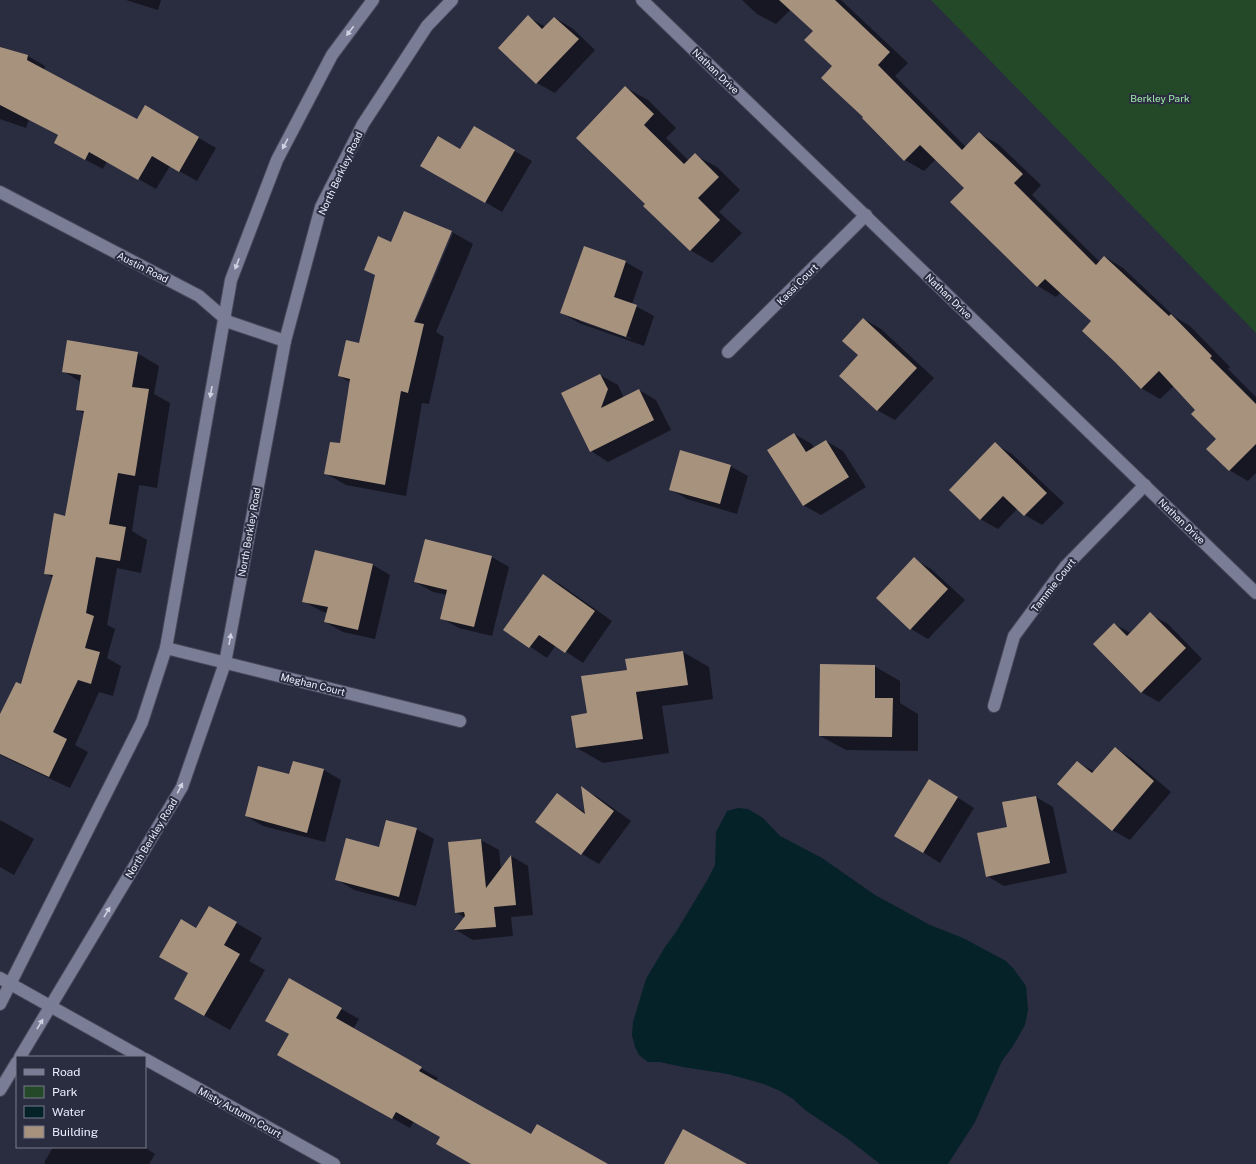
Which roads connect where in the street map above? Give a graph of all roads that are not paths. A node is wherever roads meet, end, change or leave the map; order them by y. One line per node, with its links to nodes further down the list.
1 (373, 0): 6 (street, one-way to 6)
2 (452, 0): 7 (street, North Berkley Road)
3 (642, 0): 5 (street, Nathan Drive)
4 (0, 192): 6 (street, Austin Road)
5 (866, 215): 8 (street, Kassi Court); 9 (street, Nathan Drive)
6 (224, 318): 7 (street, Austin Road); 11 (street, one-way to 11)
7 (285, 341): 12 (street, North Berkley Road, one-way to 7)
8 (728, 352)
9 (1145, 485): 10 (street, Nathan Drive); 13 (street, Tammie Court)
10 (1256, 593)
11 (166, 648): 12 (street, Meghan Court); 16 (street)
12 (225, 663): 14 (street, Meghan Court); 18 (street, North Berkley Road, one-way to 12)
13 (994, 706)
14 (460, 721)
15 (0, 978): 16 (street)
16 (11, 984): 17 (street); 18 (street)
17 (0, 1004)
18 (50, 1006): 19 (street, North Berkley Road, one-way to 18); 20 (street)
19 (21, 1056)
20 (139, 1056)
21 (146, 1060): 24 (street, Misty Autumn Court)
22 (16, 1064): 23 (street)
23 (0, 1090)
24 (334, 1164)

